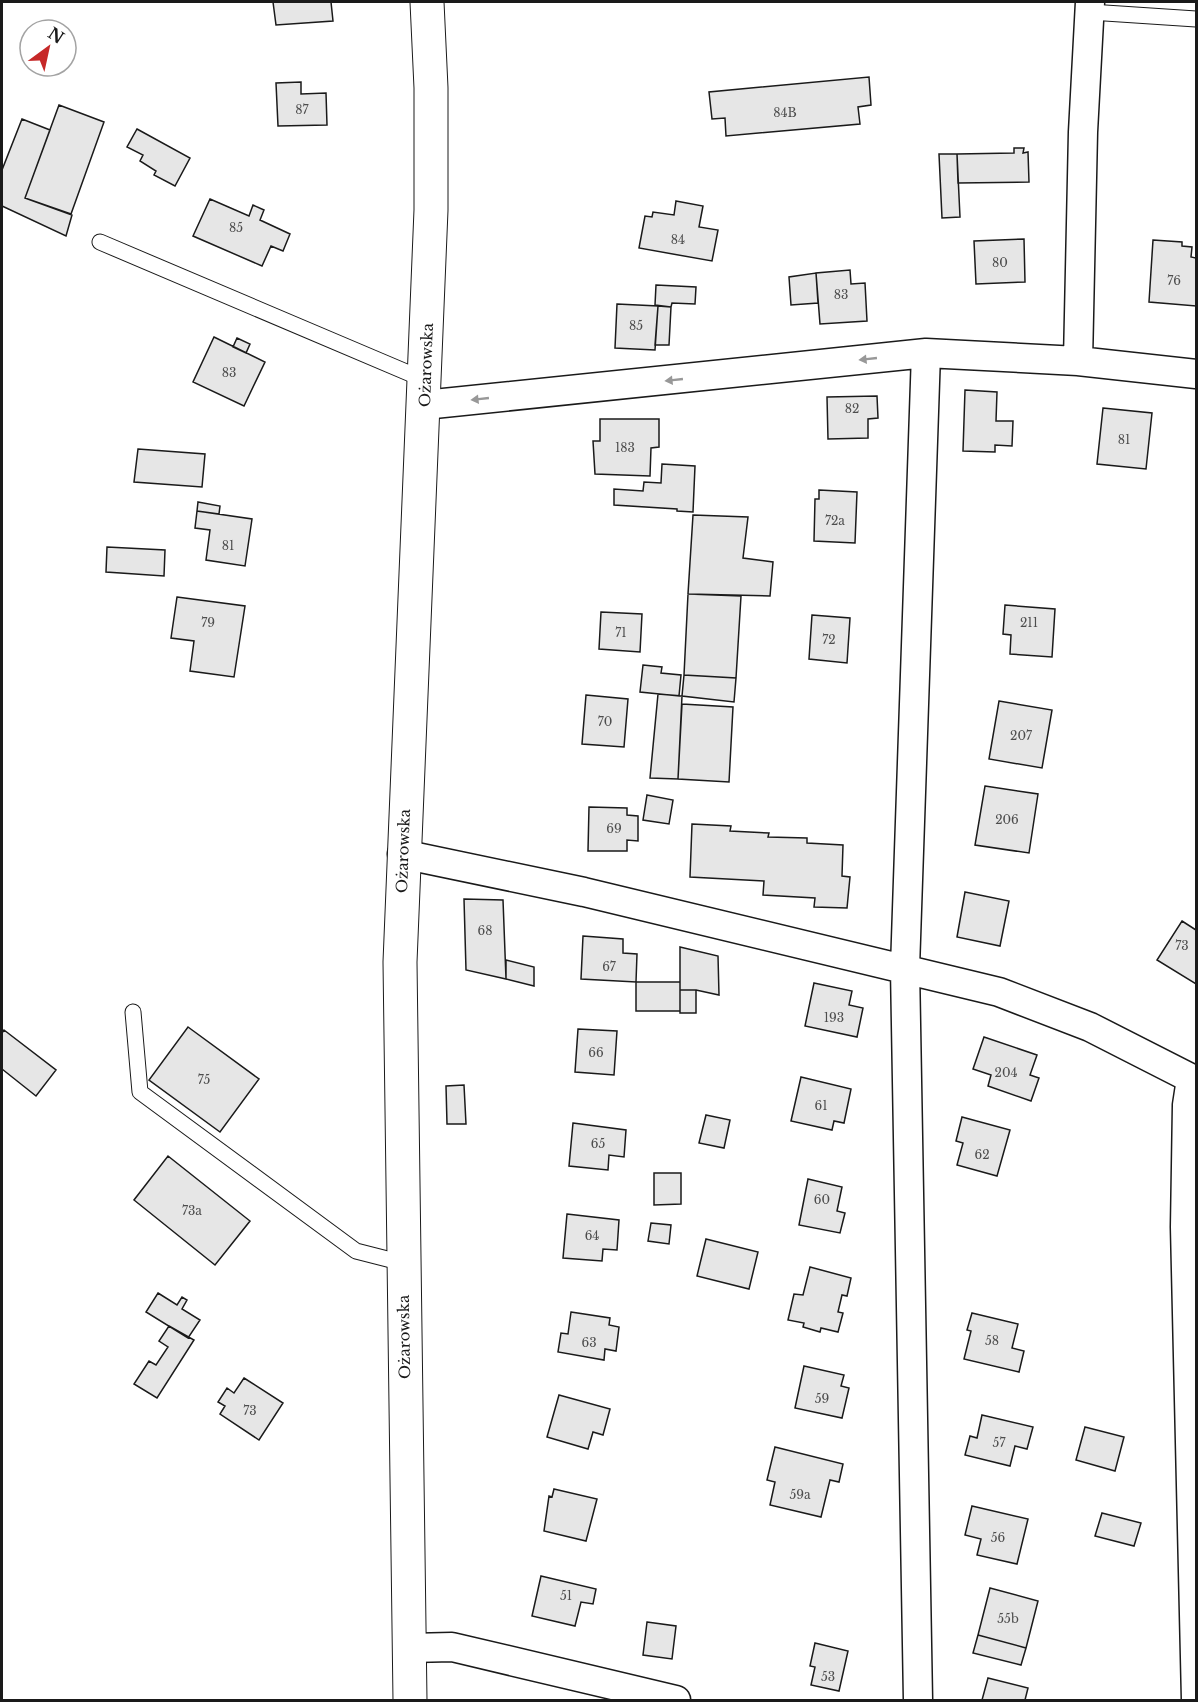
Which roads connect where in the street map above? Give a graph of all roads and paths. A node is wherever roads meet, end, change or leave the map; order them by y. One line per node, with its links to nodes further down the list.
1 (427, 2): 8 (main road, Ożarowska)
2 (1090, 7): 3 (lane); 6 (street)
3 (1197, 19)
4 (100, 242): 8 (lane)
5 (926, 353): 6 (street); 8 (street, one-way to 8); 10 (street)
6 (1078, 361): 7 (street)
7 (1197, 374)
8 (425, 393): 9 (main road, Ożarowska)
9 (402, 854): 10 (street); 13 (main road, Ożarowska)
10 (905, 968): 12 (street); 17 (street)
11 (134, 1012): 13 (lane)
12 (1194, 1080): 18 (street)
13 (403, 1263): 14 (main road, Ożarowska)
14 (410, 1647): 15 (main road, Ożarowska); 16 (street)
15 (410, 1701)
16 (676, 1701)
17 (918, 1701)
18 (1196, 1701)

